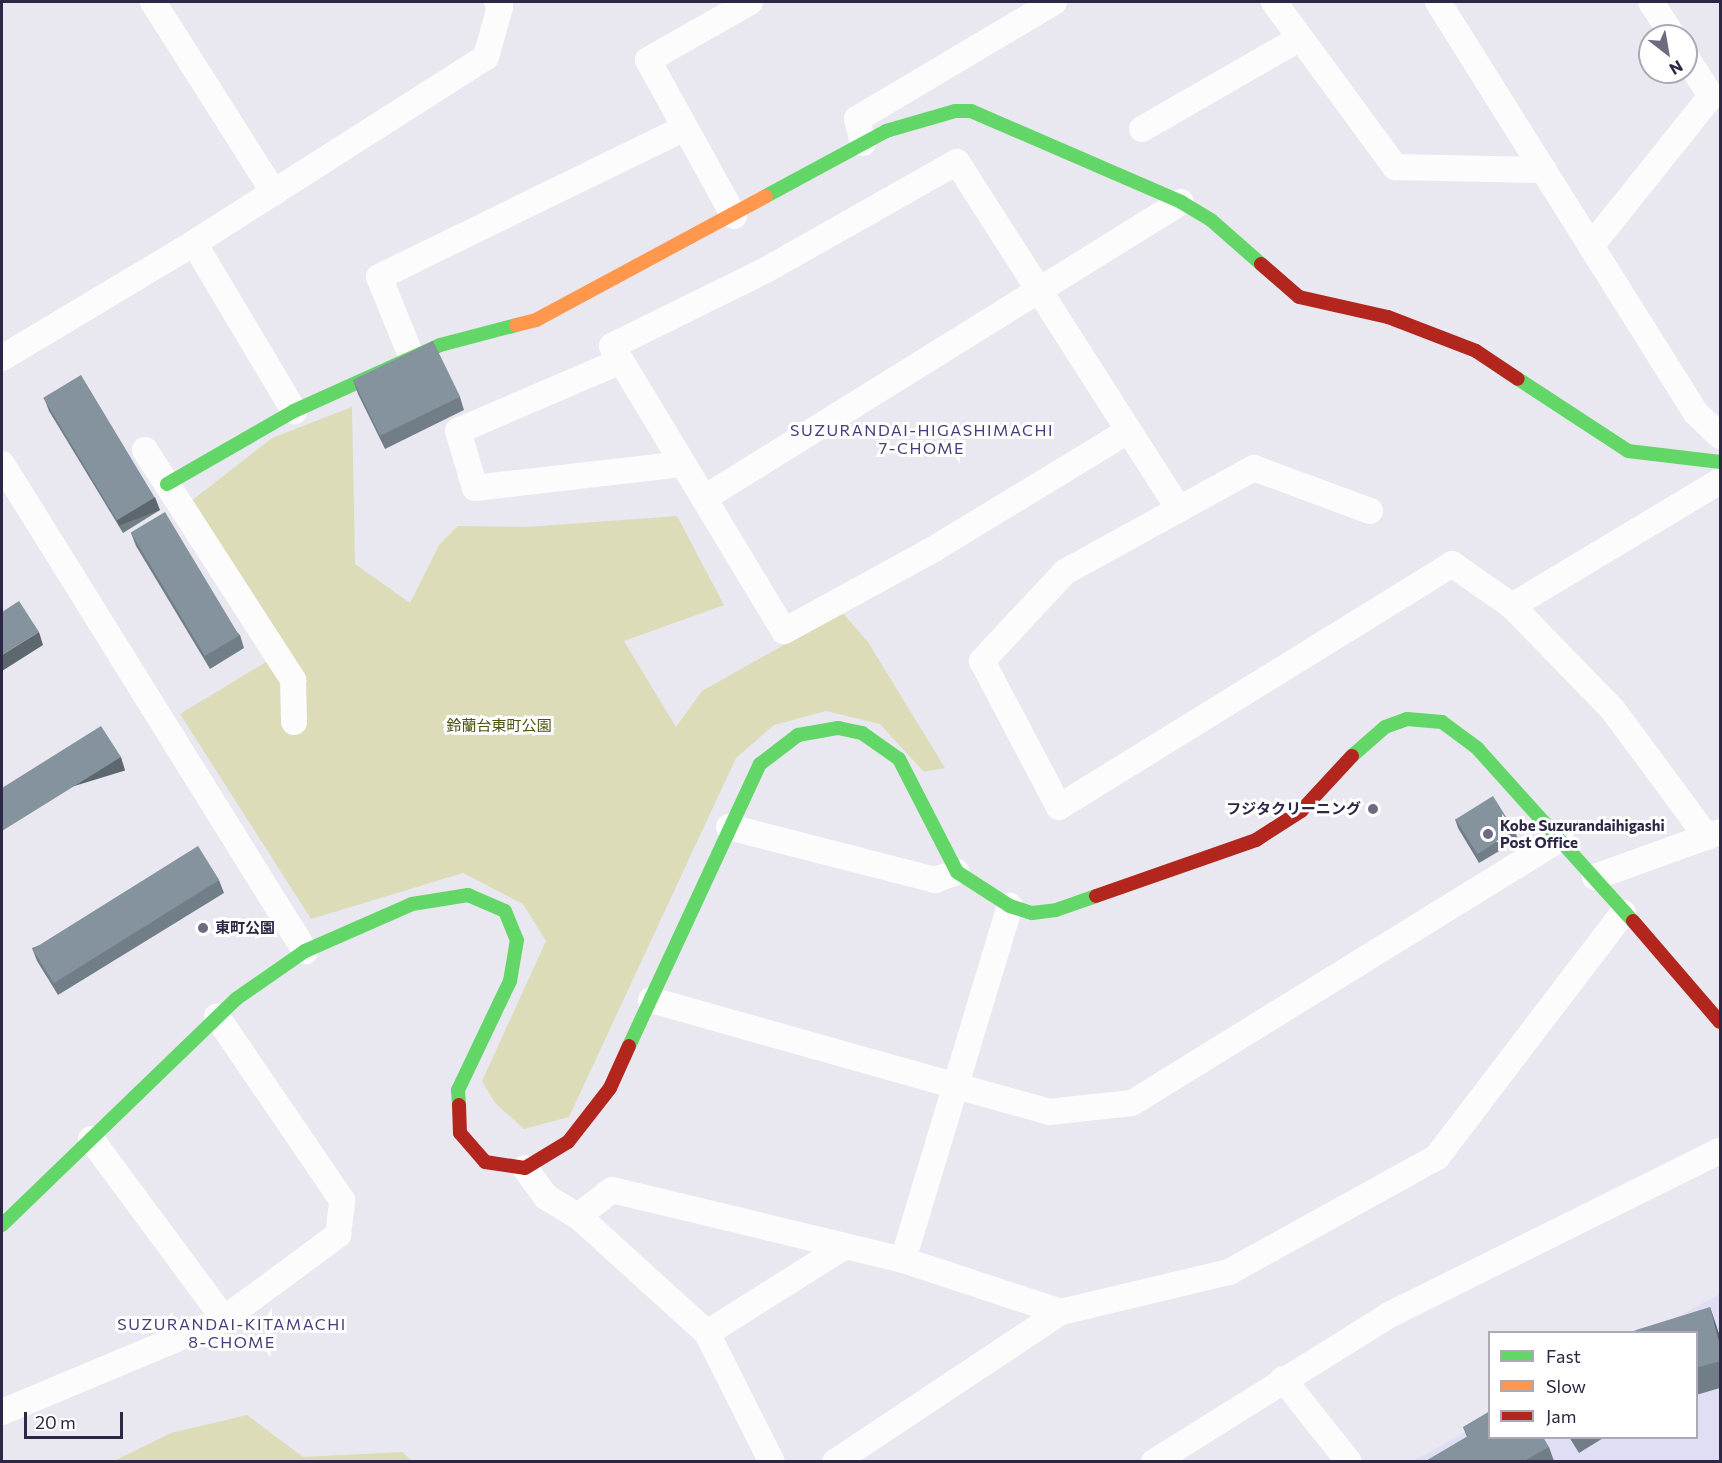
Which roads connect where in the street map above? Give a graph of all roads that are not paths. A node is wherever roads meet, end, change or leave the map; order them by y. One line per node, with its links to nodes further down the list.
1 (153, 2): 15 (street)
2 (497, 2): 15 (street)
3 (750, 2): 11 (street)
4 (1054, 2): 13 (street)
5 (1274, 2): 9 (street)
6 (1438, 2): 14 (street)
7 (1651, 2): 8 (street)
8 (1665, 24)
9 (1300, 38): 12 (street); 14 (street)
10 (1698, 76): 19 (street)
11 (685, 128): 17 (street); 22 (street)
12 (1142, 129)
13 (863, 143): 16 (street); 17 (street)
14 (1544, 170): 19 (street)
15 (274, 193): 18 (street)
16 (1181, 202): 20 (street); 28 (street)
17 (734, 216): 22 (street)
18 (194, 243): 21 (street); 24 (street)
19 (1592, 246): 26 (street)
20 (1041, 291): 23 (street); 25 (street); 33 (street)
21 (2, 358)
22 (412, 358): 24 (street)
23 (621, 361): 30 (street); 30 (street)
24 (294, 411): 32 (street)
25 (1128, 431): 33 (street); 34 (street)
26 (1720, 436)
27 (145, 450): 32 (street)
28 (1720, 462)
29 (2, 464): 45 (street)
30 (682, 464): 33 (street)
31 (1720, 481): 36 (street)
32 (167, 484): 37 (street)
33 (706, 496)
34 (1178, 507): 35 (street); 36 (street)
35 (1370, 510)
36 (1512, 606): 39 (street)
37 (294, 722)
38 (729, 827): 41 (street); 41 (street); 46 (street)
39 (1714, 834): 42 (street)
40 (1561, 838): 42 (street); 43 (street); 49 (street)
41 (957, 872): 43 (street)
42 (1594, 877): 44 (street)
43 (1010, 906): 49 (street)
44 (1623, 913): 48 (street); 57 (street)
45 (305, 951): 47 (street); 52 (street)
46 (651, 999): 49 (street); 52 (street)
47 (217, 1017): 50 (street); 58 (street)
48 (1720, 1022)
49 (956, 1085): 56 (street)
50 (91, 1139): 54 (street); 58 (street)
51 (1720, 1151): 60 (street)
52 (525, 1168): 53 (street)
53 (578, 1216): 55 (street); 59 (street)
54 (2, 1225)
55 (846, 1246): 56 (street); 59 (street)
56 (903, 1260): 57 (street)
57 (1061, 1312): 63 (street)
58 (224, 1319): 61 (street)
59 (707, 1333): 62 (street)
60 (1283, 1378): 64 (street); 65 (street)
61 (2, 1412)
62 (772, 1461)
63 (835, 1461)
64 (1154, 1461)
65 (1349, 1461)

